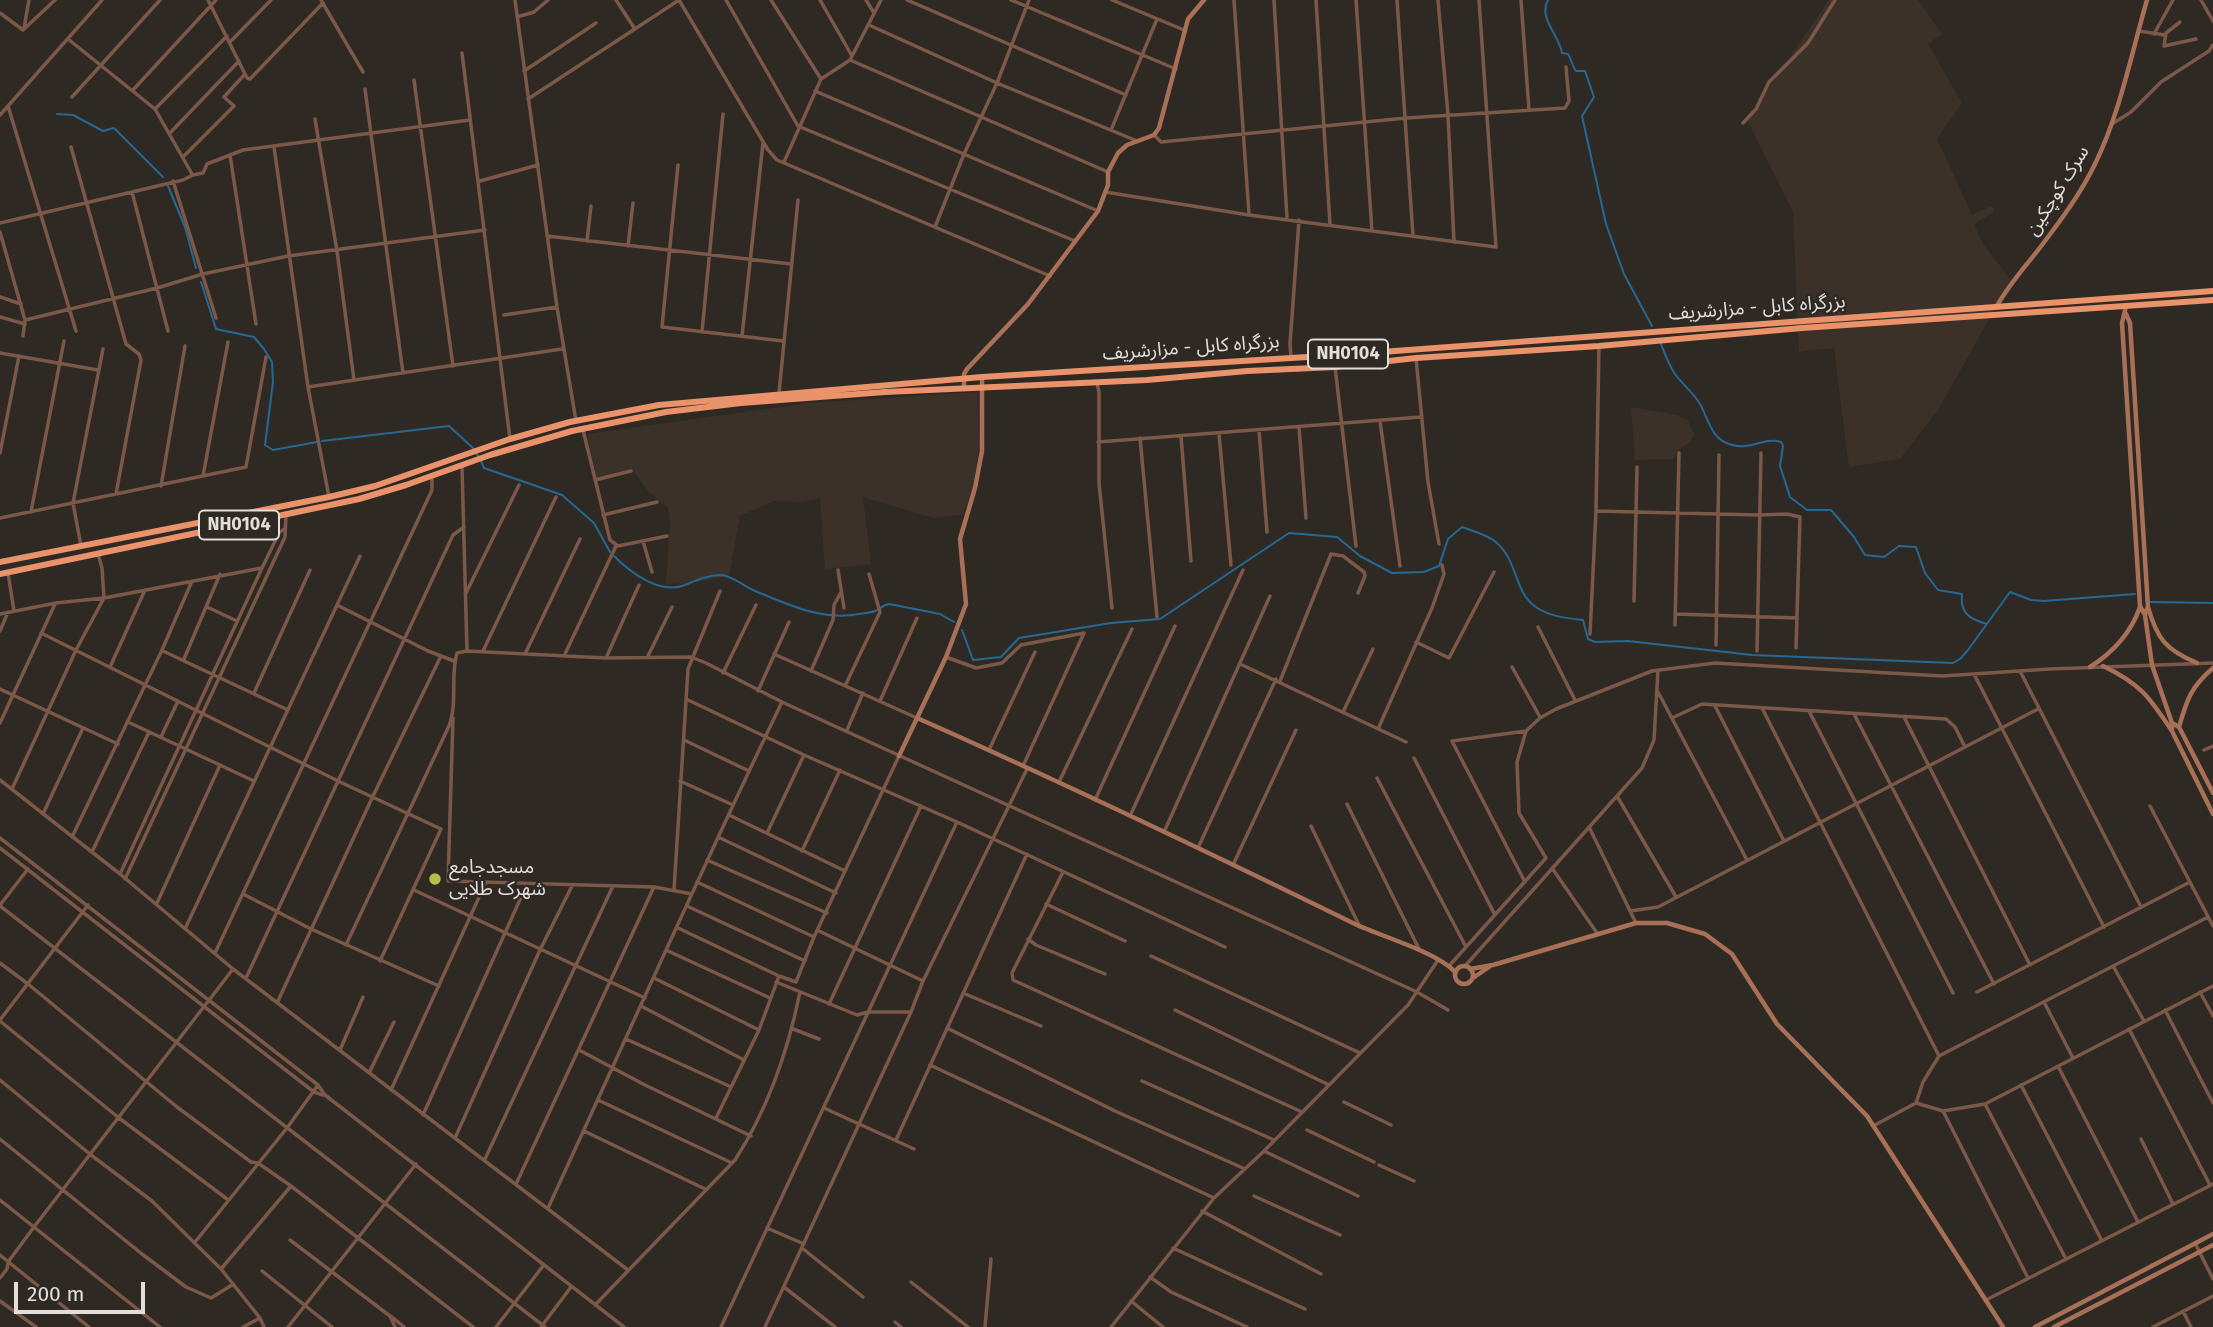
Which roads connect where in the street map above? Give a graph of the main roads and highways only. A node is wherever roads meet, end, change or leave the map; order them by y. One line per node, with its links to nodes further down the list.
1 (2213, 291): 3 (highway, بزرگراه کابل - مزارشریف / NH0104)
2 (2213, 300): 3 (highway, بزرگراه کابل - مزارشریف / NH0104)
3 (861, 390): 4 (highway, بزرگراه کابل - مزارشریف / NH0104)
4 (810, 394): 5 (highway, بزرگراه کابل - مزارشریف / NH0104); 5 (highway, بزرگراه کابل - مزارشریف / NH0104)
5 (704, 403): 6 (highway, بزرگراه کابل - مزارشریف / NH0104); 7 (highway, بزرگراه کابل - مزارشریف / NH0104)
6 (573, 421): 7 (highway); 8 (highway, بزرگراه کابل - مزارشریف / NH0104)
7 (572, 431): 9 (highway, بزرگراه کابل - مزارشریف / NH0104)
8 (513, 438): 9 (highway); 10 (highway, بزرگراه کابل - مزارشریف / NH0104)
9 (518, 446): 10 (highway, بزرگراه کابل - مزارشریف / NH0104)
10 (489, 451): 11 (highway, بزرگراه کابل - مزارشریف / NH0104)
11 (472, 457): 12 (highway, NH0104); 13 (highway, NH0104)
12 (357, 490): 13 (highway); 14 (highway, NH0104)
13 (359, 499): 15 (highway, NH0104)
14 (0, 562)
15 (4, 573)

